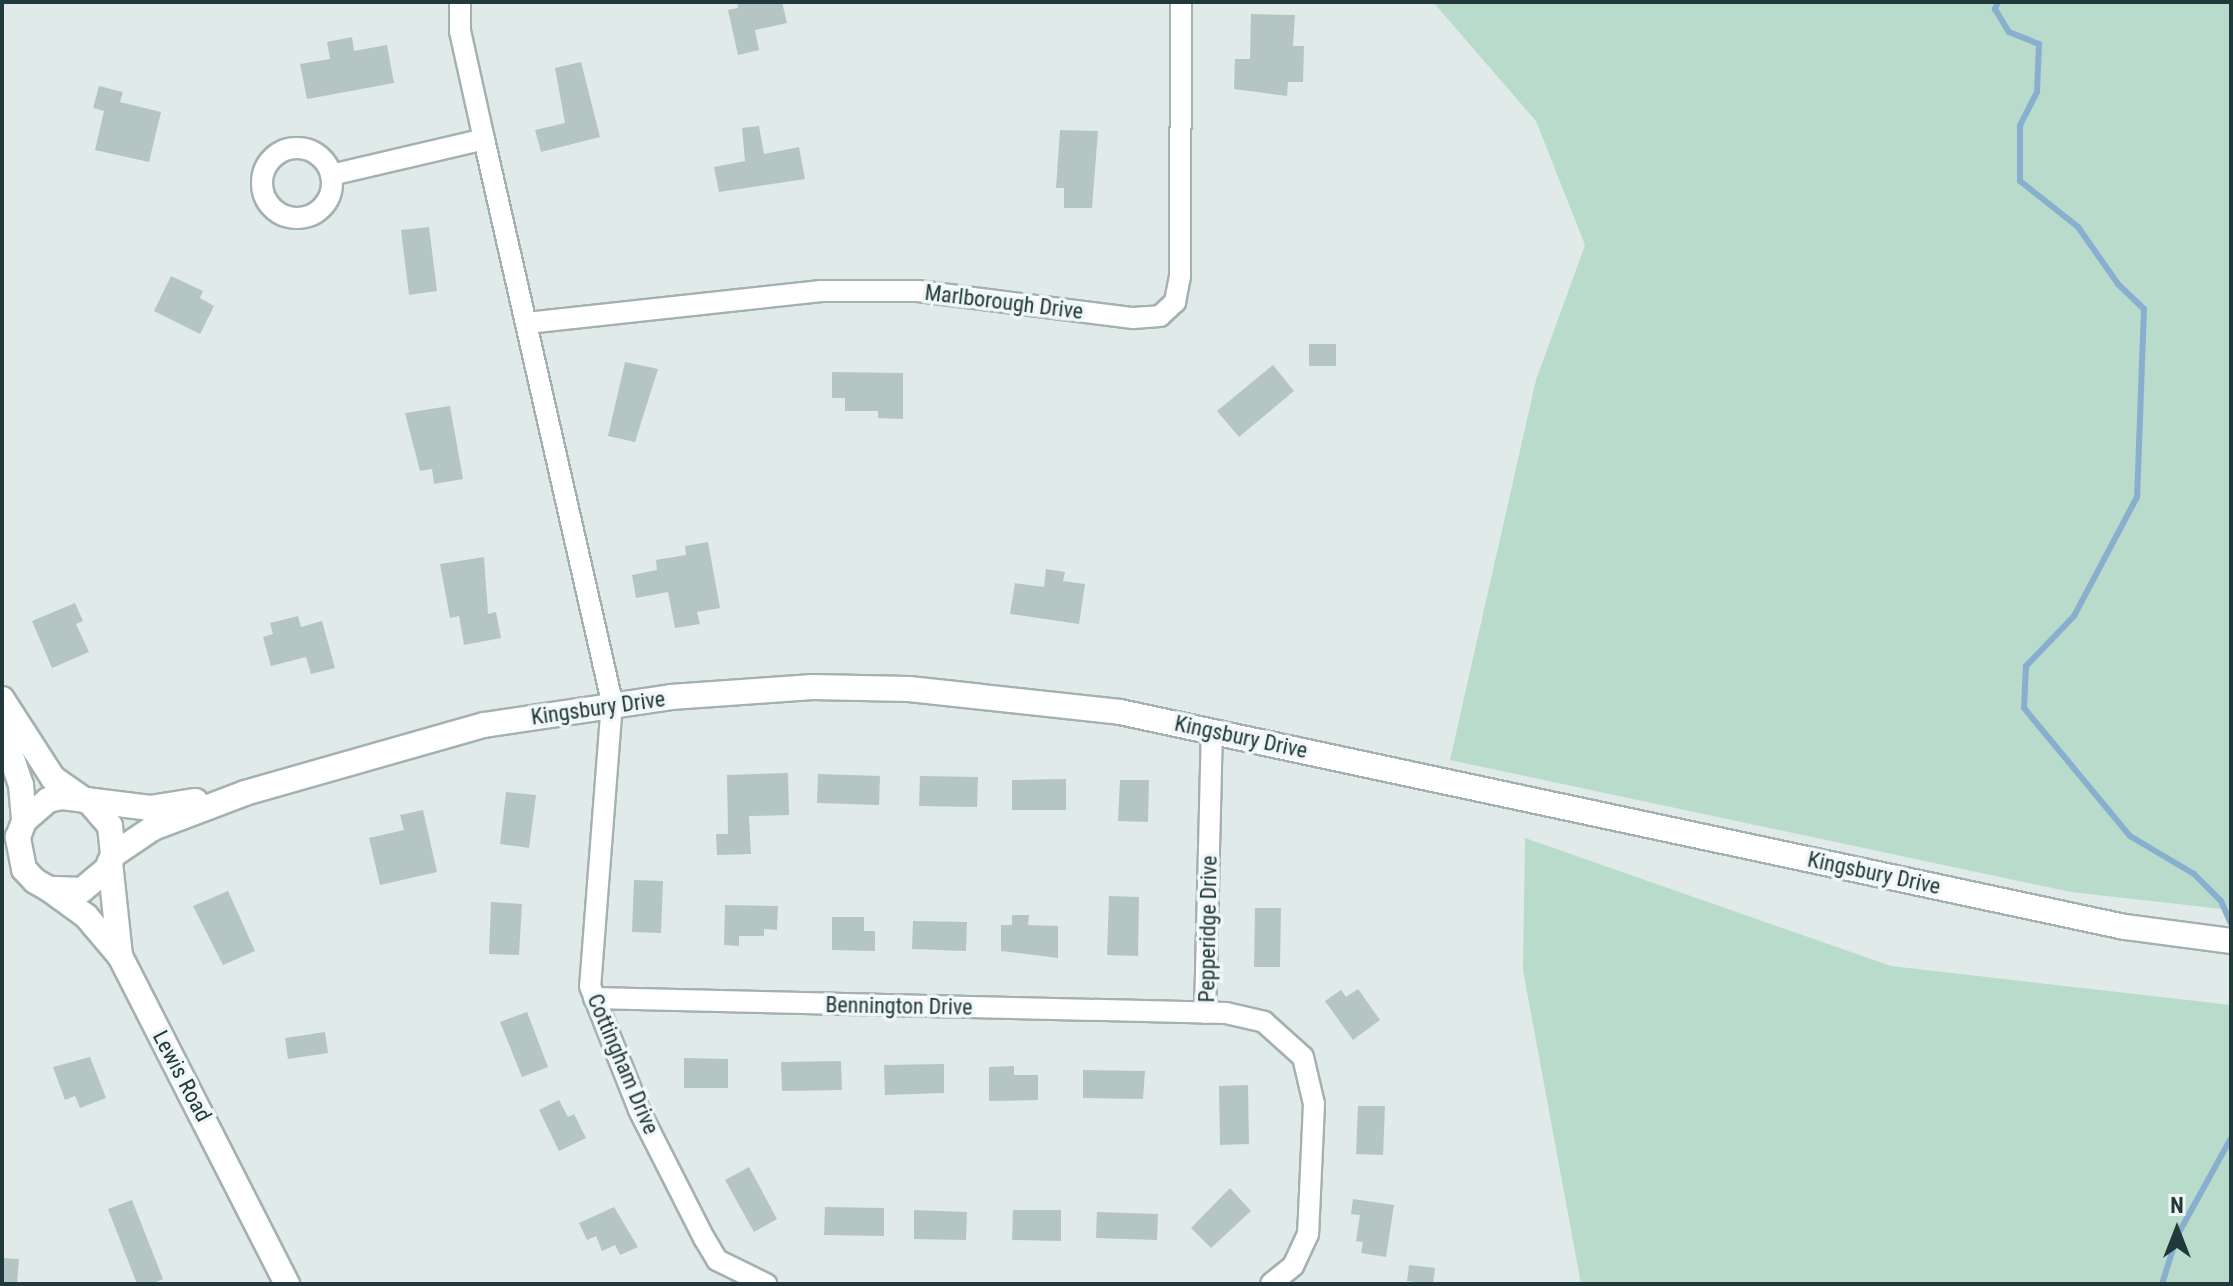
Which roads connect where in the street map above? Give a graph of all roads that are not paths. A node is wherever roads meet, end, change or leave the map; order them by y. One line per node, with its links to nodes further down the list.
1 (460, 2): 3 (street)
2 (1181, 2): 5 (street, Marlborough Drive)
3 (484, 139): 4 (street); 5 (street)
4 (331, 175)
5 (527, 323): 7 (street)
6 (2, 699): 11 (street)
7 (612, 702): 9 (street, Kingsbury Drive); 10 (street, Kingsbury Drive); 18 (street, Cottingham Drive)
8 (2, 729): 12 (street)
9 (1212, 730): 16 (street, Kingsbury Drive); 19 (street, Pepperidge Drive)
10 (245, 793): 11 (street, Kingsbury Drive); 13 (street, Kingsbury Drive)
11 (89, 803): 12 (street, Kingsbury Drive); 13 (street)
12 (16, 830): 15 (street)
13 (111, 859): 15 (street, Kingsbury Drive); 17 (street)
14 (2, 876): 15 (street, Kingsbury Drive)
15 (42, 885): 17 (street, Lewis Road)
16 (2231, 941)
17 (120, 956): 20 (street, Lewis Road)
18 (594, 998): 19 (street, Bennington Drive); 21 (street, Cottingham Drive)
19 (1205, 1013): 22 (street, Pepperidge Drive)
20 (287, 1284)
21 (766, 1284)
22 (1271, 1284)

